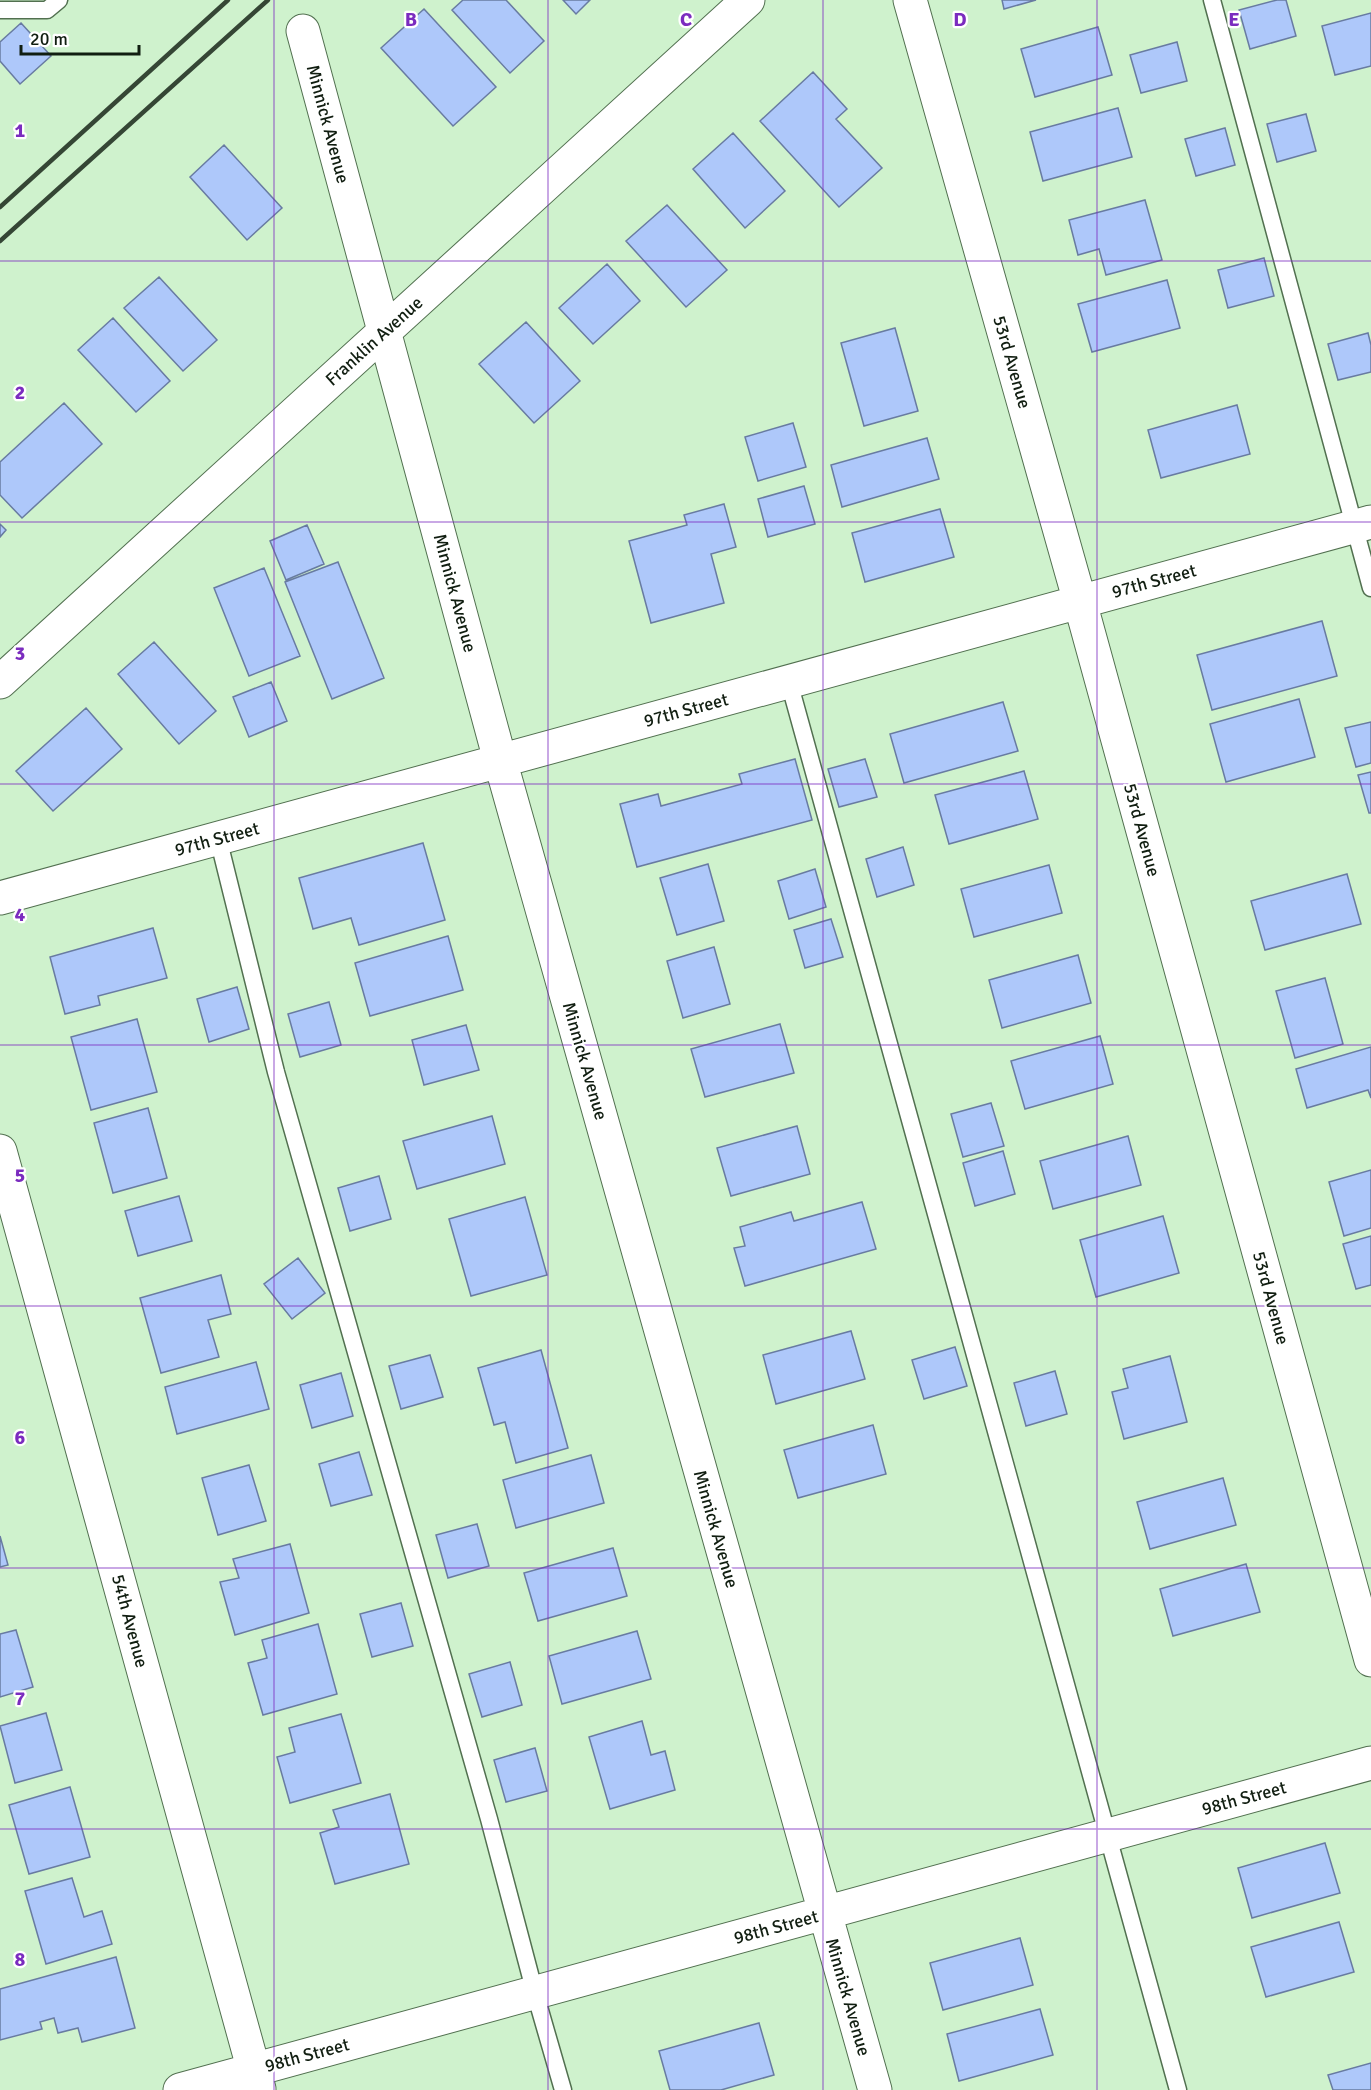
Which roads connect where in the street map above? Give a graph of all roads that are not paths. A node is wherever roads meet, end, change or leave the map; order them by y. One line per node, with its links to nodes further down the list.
1 (59, 0): 5 (lane)
2 (748, 0): 7 (street, Franklin Avenue)
3 (910, 0): 10 (street, 53rd Avenue)
4 (1212, 0): 8 (lane)
5 (0, 10)
6 (303, 31): 7 (street, Minnick Avenue)
7 (385, 332): 11 (street, Franklin Avenue); 13 (street, Minnick Avenue)
8 (1362, 524): 9 (lane); 10 (street, 97th Street)
9 (1371, 588)
10 (1080, 602): 12 (street, 97th Street); 17 (street, 53rd Avenue)
11 (0, 682)
12 (789, 682): 13 (street, 97th Street); 19 (lane)
13 (500, 760): 14 (street, 97th Street); 20 (street, Minnick Avenue)
14 (218, 838): 15 (street, 97th Street); 21 (lane)
15 (0, 898)
16 (0, 1151): 22 (street, 54th Avenue)
17 (1371, 1660)
18 (1371, 1763): 19 (street, 98th Street)
19 (1107, 1836): 20 (street, 98th Street); 26 (lane)
20 (824, 1913): 21 (street, 98th Street); 25 (street, Minnick Avenue)
21 (535, 1993): 22 (street, 98th Street); 24 (lane)
22 (256, 2080): 23 (street, 98th Street)
23 (180, 2090)
24 (563, 2090)
25 (874, 2090)
26 (1178, 2090)

